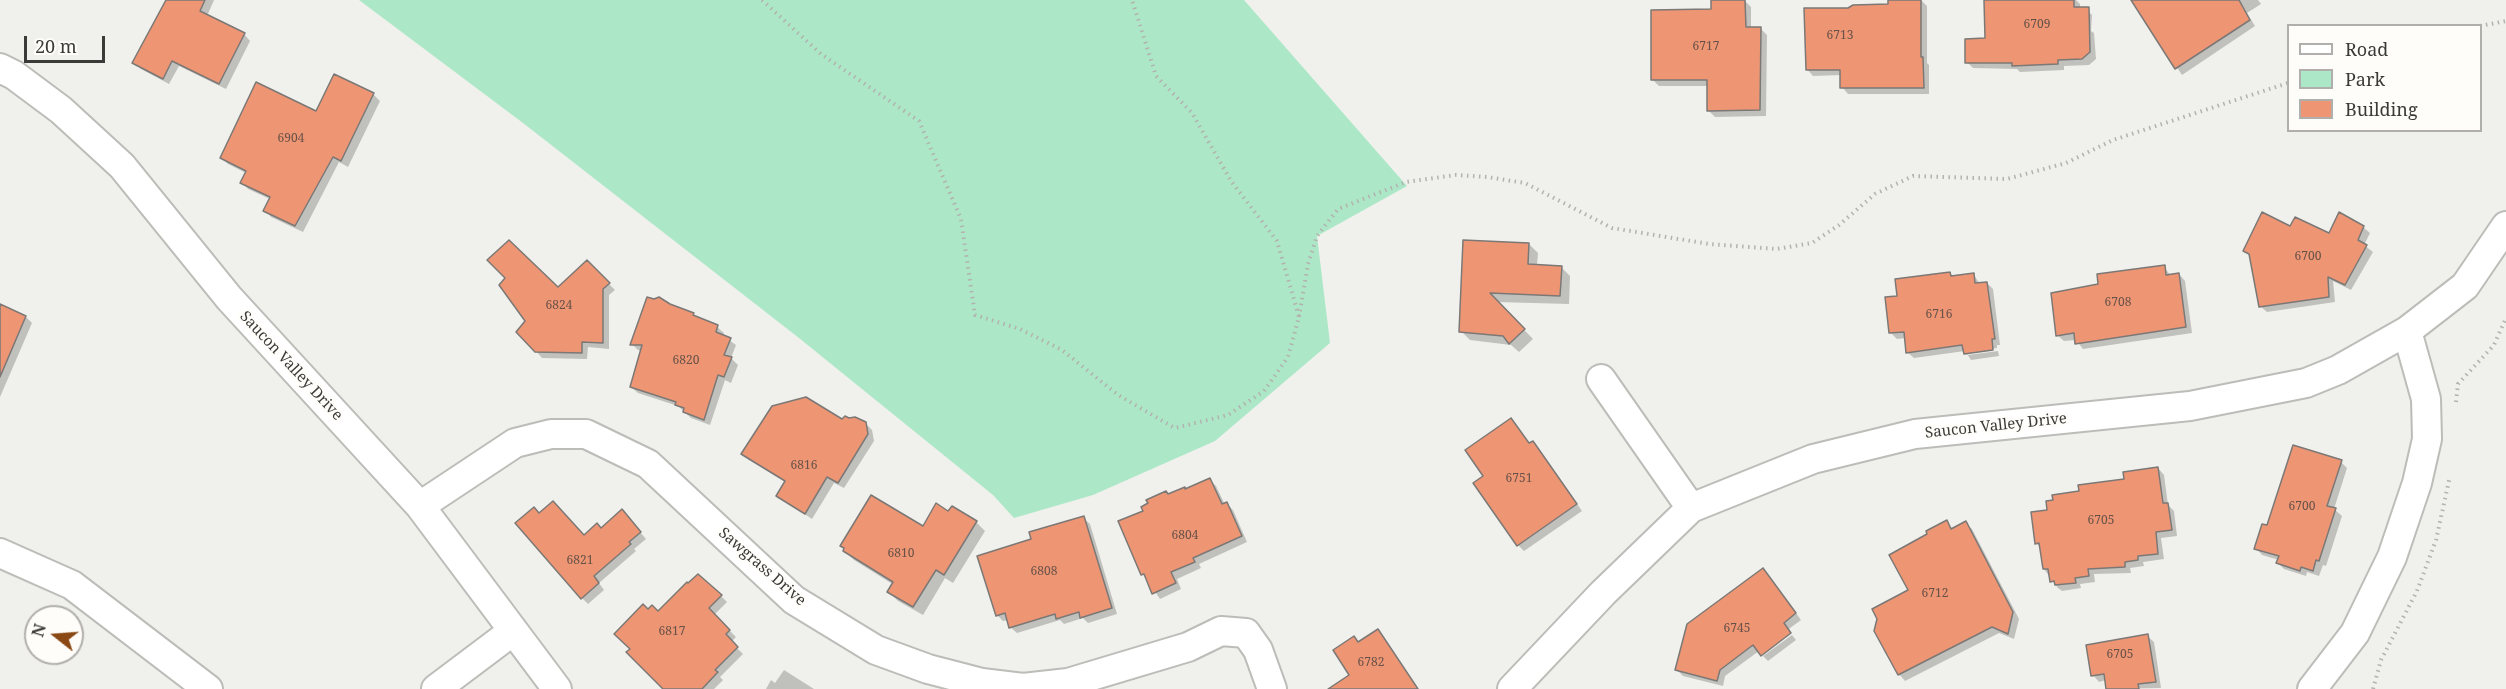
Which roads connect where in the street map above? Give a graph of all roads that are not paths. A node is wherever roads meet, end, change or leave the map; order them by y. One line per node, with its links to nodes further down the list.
1 (0, 68): 5 (street, Saucon Valley Drive)
2 (2506, 226): 3 (street, Saucon Valley Drive)
3 (2407, 331): 6 (street, Saucon Valley Drive); 14 (street)
4 (1601, 379): 6 (street)
5 (420, 506): 8 (street, Saucon Valley Drive); 12 (street, Sawgrass Drive)
6 (1691, 508): 13 (street, Saucon Valley Drive)
7 (0, 553): 9 (street)
8 (513, 630): 10 (street); 11 (street, Saucon Valley Drive)
9 (208, 689)
10 (436, 689)
11 (556, 689)
12 (1272, 689)
13 (1512, 689)
14 (2312, 689)

